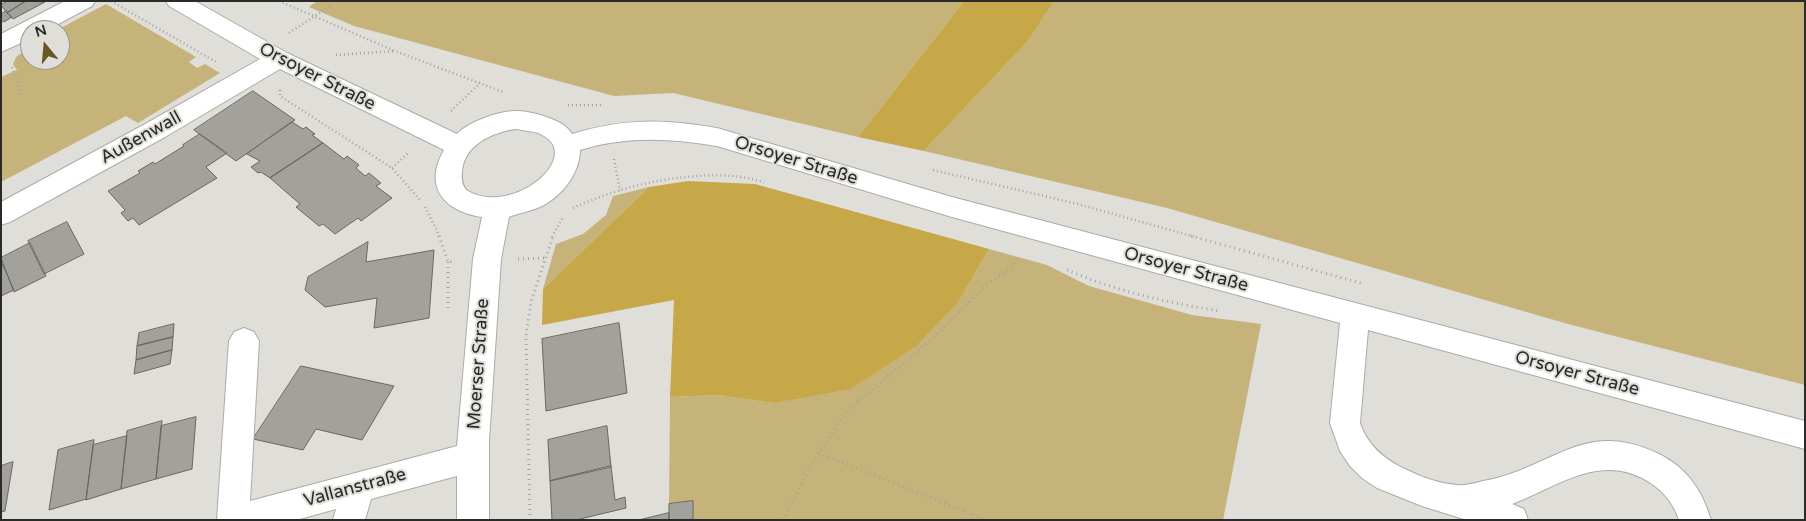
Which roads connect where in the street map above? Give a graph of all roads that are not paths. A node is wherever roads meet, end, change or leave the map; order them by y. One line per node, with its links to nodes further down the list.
1 (84, 1): 3 (street)
2 (178, 1): 4 (street, Orsoyer Straße)
3 (1, 44)
4 (271, 55): 6 (street, Orsoyer Straße); 8 (street, Außenwall)
5 (566, 145): 6 (street); 7 (street); 9 (street, Orsoyer Straße)
6 (459, 146): 7 (street)
7 (497, 209): 12 (street, Moerser Straße)
8 (1, 215)
9 (1355, 315): 11 (street, Orsoyer Straße); 14 (street)
10 (244, 341): 15 (street)
11 (1805, 435)
12 (473, 457): 13 (street, Vallanstraße); 18 (street, Moerser Straße)
13 (358, 486): 16 (street, Vallanstraße); 17 (street)
14 (1458, 501): 19 (street); 20 (street)
15 (233, 520)
16 (237, 520)
17 (349, 520)
18 (473, 520)
19 (1512, 520)
20 (1695, 520)

